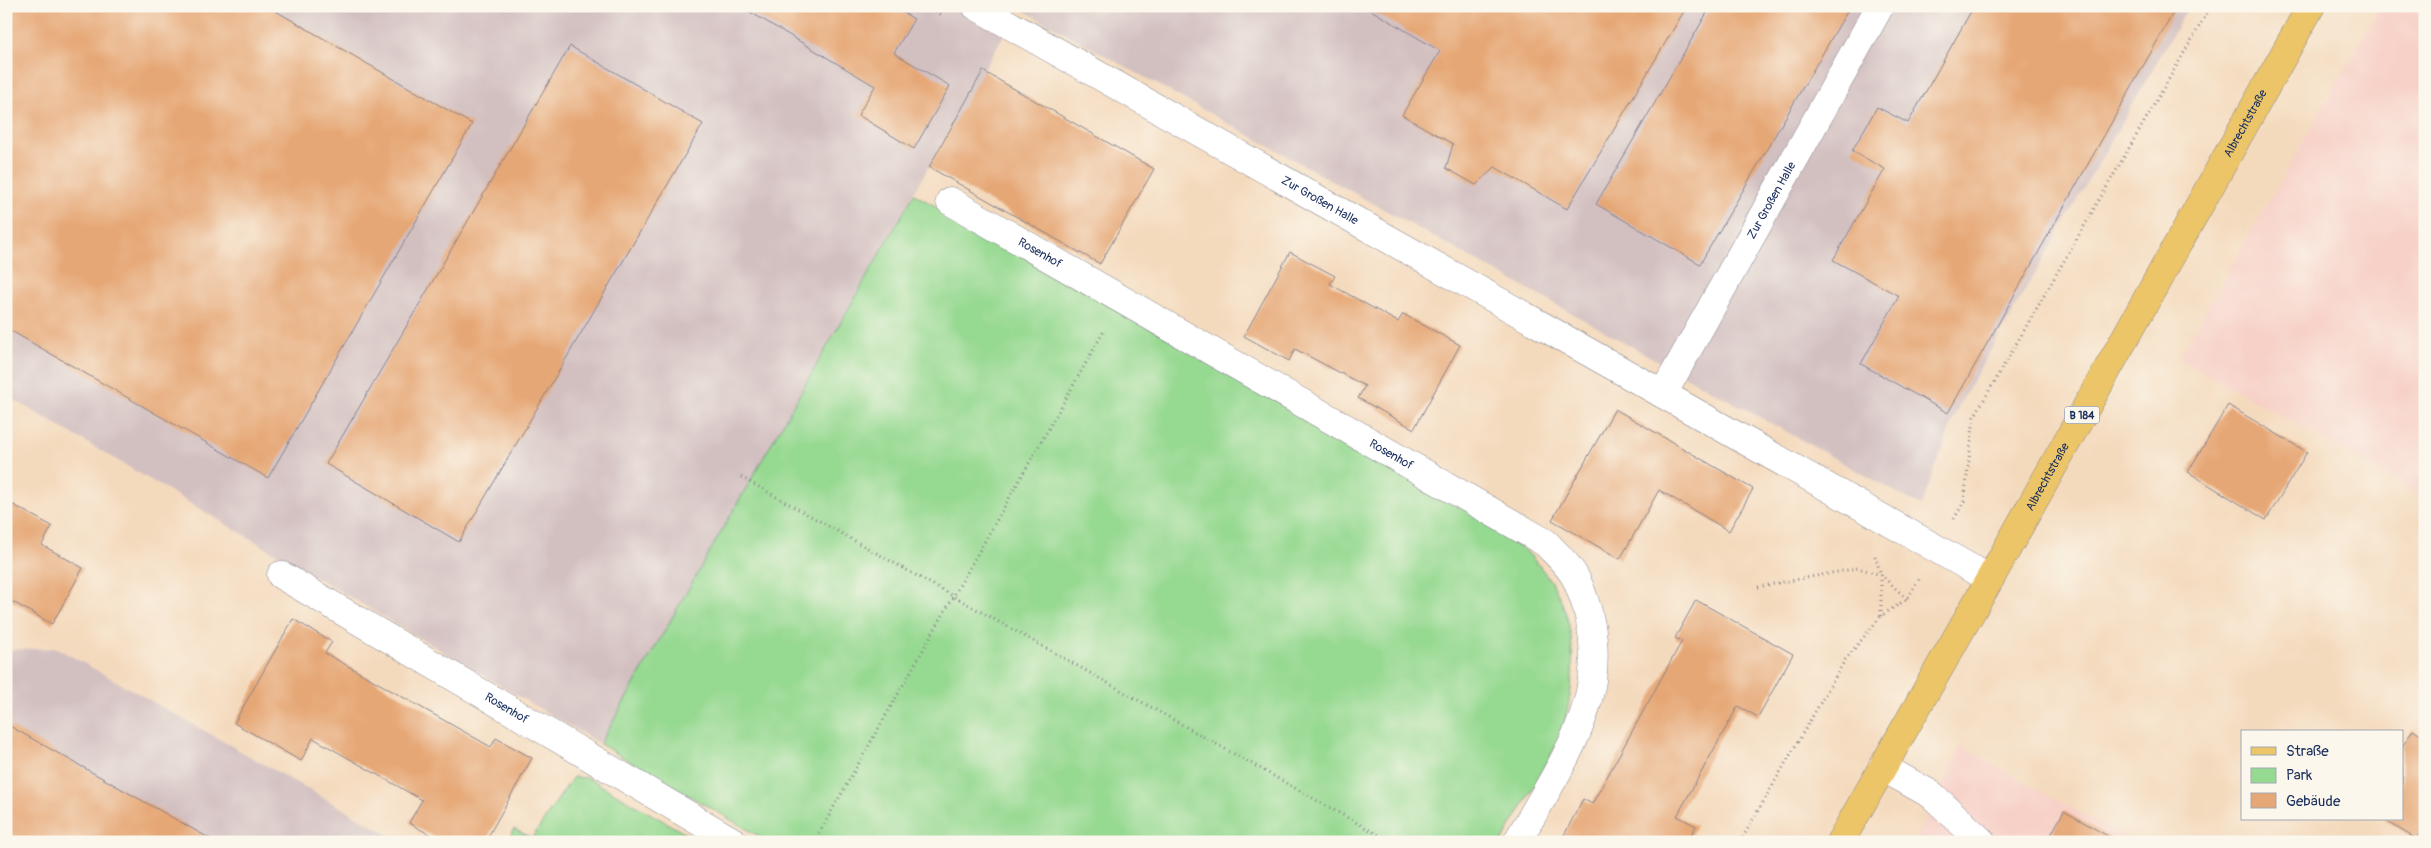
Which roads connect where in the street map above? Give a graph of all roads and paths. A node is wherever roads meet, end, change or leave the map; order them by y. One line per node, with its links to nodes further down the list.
1 (976, 6): 7 (street, Zur Großen Halle)
2 (1880, 6): 7 (street, Zur Großen Halle)
3 (2211, 6): 9 (path)
4 (2311, 6): 11 (main road, Albrechtstraße / B 184)
5 (950, 201): 6 (street, Rosenhof)
6 (1122, 300): 13 (path); 19 (street, Rosenhof)
7 (1663, 394): 9 (street, Zur Großen Halle)
8 (740, 477): 13 (path)
9 (1937, 550): 11 (street, Zur Großen Halle); 14 (path)
10 (282, 575): 16 (street, Rosenhof)
11 (1990, 580): 15 (main road, Albrechtstraße / B 184)
12 (1758, 586): 14 (path)
13 (953, 597): 17 (path); 18 (path)
14 (1907, 599): 20 (path)
15 (1882, 767): 21 (main road, Albrechtstraße / B 184); 22 (street)
16 (734, 842)
17 (814, 842)
18 (1391, 842)
19 (1518, 842)
20 (1740, 842)
21 (1840, 842)
22 (1982, 842)

